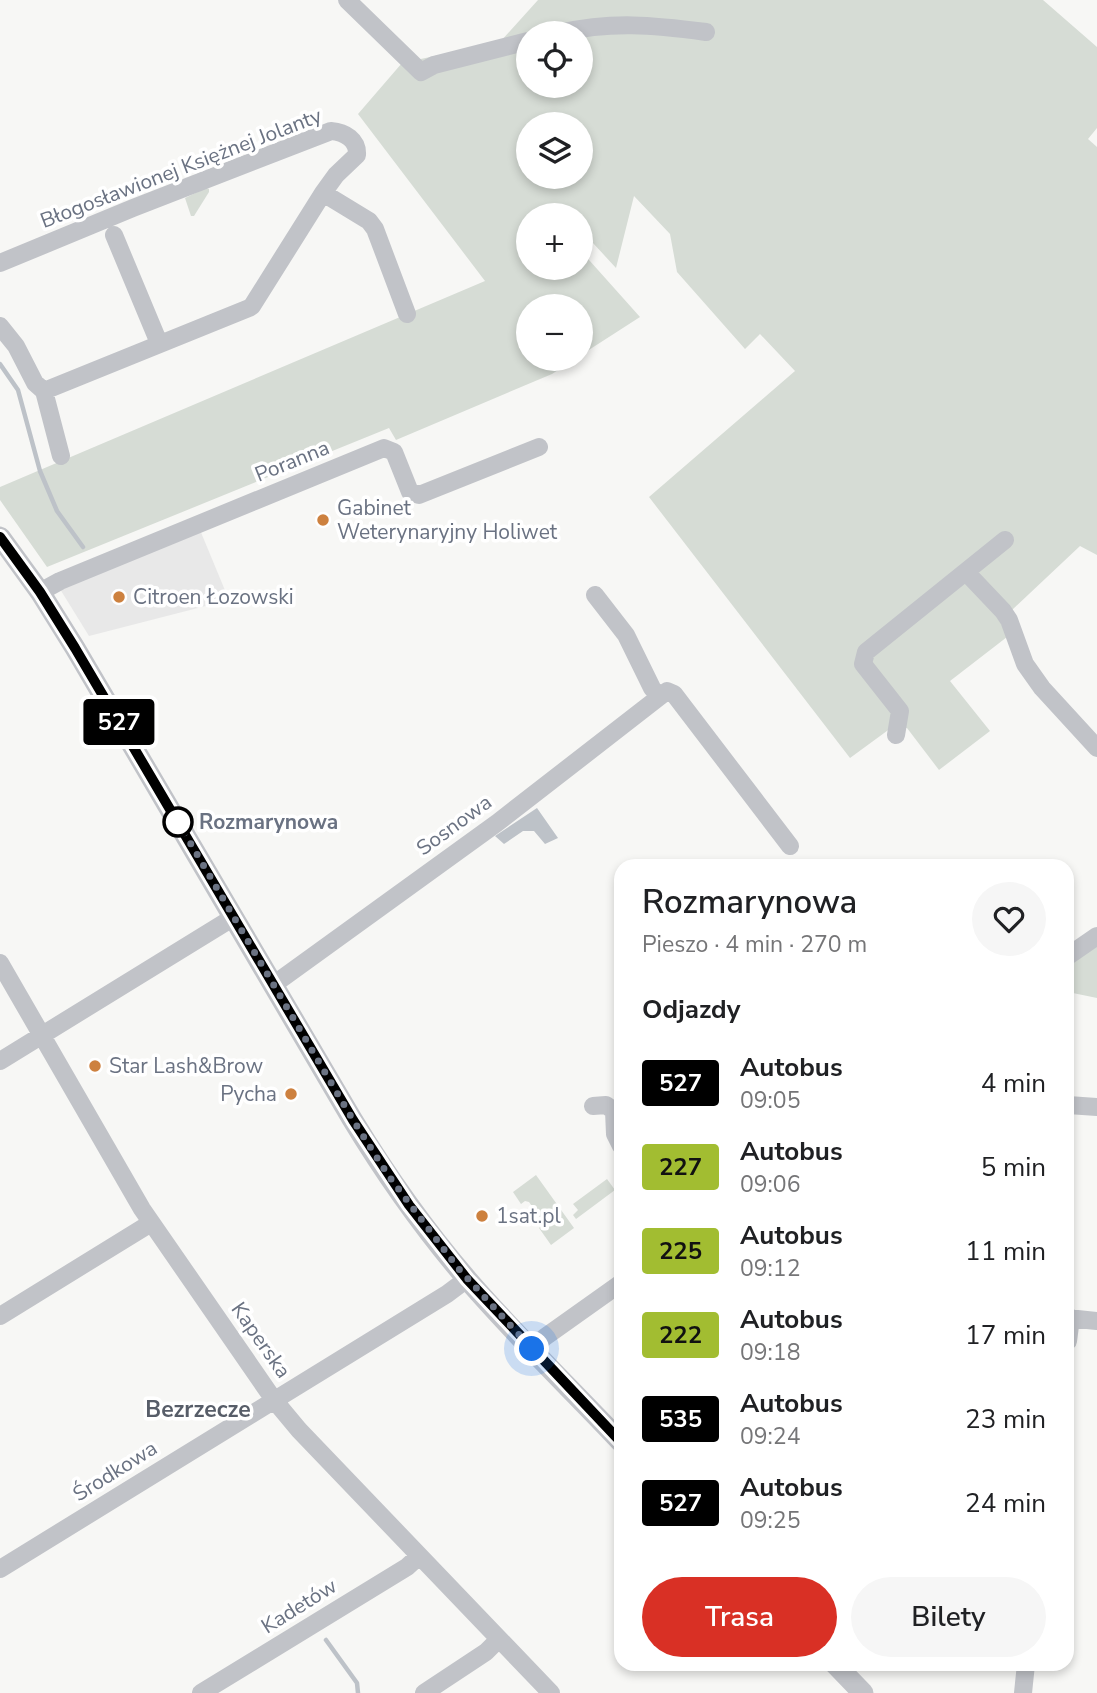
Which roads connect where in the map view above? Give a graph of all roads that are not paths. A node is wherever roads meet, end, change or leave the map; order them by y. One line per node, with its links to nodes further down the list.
1 (347, 0): 4 (street)
2 (593, 26): 3 (street)
3 (706, 32)
4 (516, 44)
5 (323, 193): 7 (street, Błogosławionej Księżnej Jolanty); 8 (street); 10 (street, Błogosławionej Księżnej Jolanty)
6 (114, 235): 10 (street, Błogosławionej Księżnej Jolanty)
7 (0, 263)
8 (407, 314)
9 (0, 326): 11 (street)
10 (159, 344): 11 (street, Błogosławionej Księżnej Jolanty)
11 (44, 391): 13 (street)
12 (539, 447): 17 (street, Poranna)
13 (61, 456)
14 (0, 537): 17 (street)
15 (1005, 540): 16 (street)
16 (966, 572): 20 (street); 21 (street)
17 (40, 592): 23 (street)
18 (595, 595): 19 (street)
19 (659, 697): 22 (street); 27 (street, Sosnowa)
20 (896, 735)
21 (1097, 748)
22 (790, 846)
23 (234, 917): 27 (street); 28 (street)
24 (1097, 936): 25 (street)
25 (1074, 952)
26 (0, 963): 28 (street, Kaperska)
27 (273, 985): 35 (street)
28 (42, 1035): 29 (street); 34 (street, Kaperska)
29 (0, 1061)
30 (1074, 1105): 32 (street)
31 (593, 1106): 33 (street)
32 (1097, 1107)
33 (614, 1111)
34 (151, 1223): 37 (street); 41 (street, Kaperska)
35 (467, 1279): 40 (street); 41 (street, Środkowa)
36 (614, 1288): 40 (street)
37 (0, 1316)
38 (1074, 1319): 39 (street)
39 (1097, 1321)
40 (532, 1349): 42 (street)
41 (274, 1400): 43 (street, Kaperska); 44 (street, Środkowa)
42 (614, 1435)
43 (419, 1556): 45 (street, Kaperska); 48 (street, Kadetów)
44 (0, 1569)
45 (499, 1639): 49 (street); 50 (street, Kaperska)
46 (842, 1671): 51 (street)
47 (1025, 1671): 52 (street)
48 (201, 1693)
49 (424, 1693)
50 (551, 1693)
51 (863, 1693)
52 (1023, 1693)

